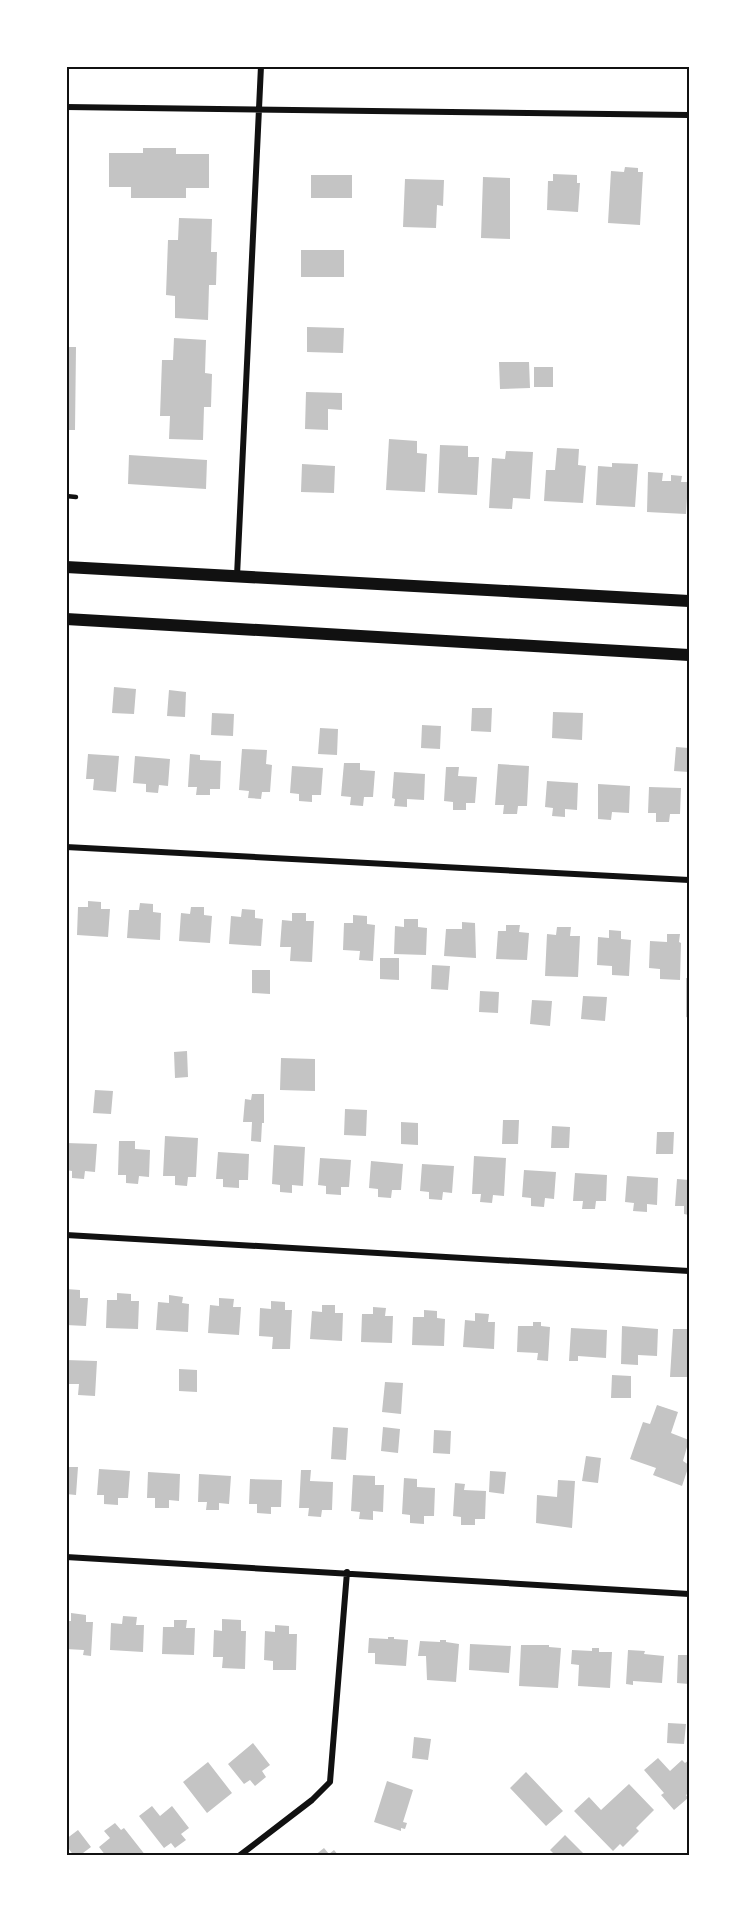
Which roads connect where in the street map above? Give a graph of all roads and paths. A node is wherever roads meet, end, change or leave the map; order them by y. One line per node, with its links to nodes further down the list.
1 (261, 66): 3 (street)
2 (66, 107): 3 (street)
3 (259, 110): 4 (street); 8 (street)
4 (689, 116)
5 (66, 496): 6 (lane)
6 (76, 497)
7 (66, 567): 8 (main road)
8 (237, 576): 9 (main road)
9 (689, 601)
10 (66, 619): 11 (main road)
11 (689, 655)
12 (66, 847): 13 (street)
13 (689, 880)
14 (66, 1235): 15 (street)
15 (689, 1271)
16 (66, 1557): 17 (street)
17 (347, 1572): 18 (street); 19 (street)
18 (689, 1594)
19 (239, 1856)

